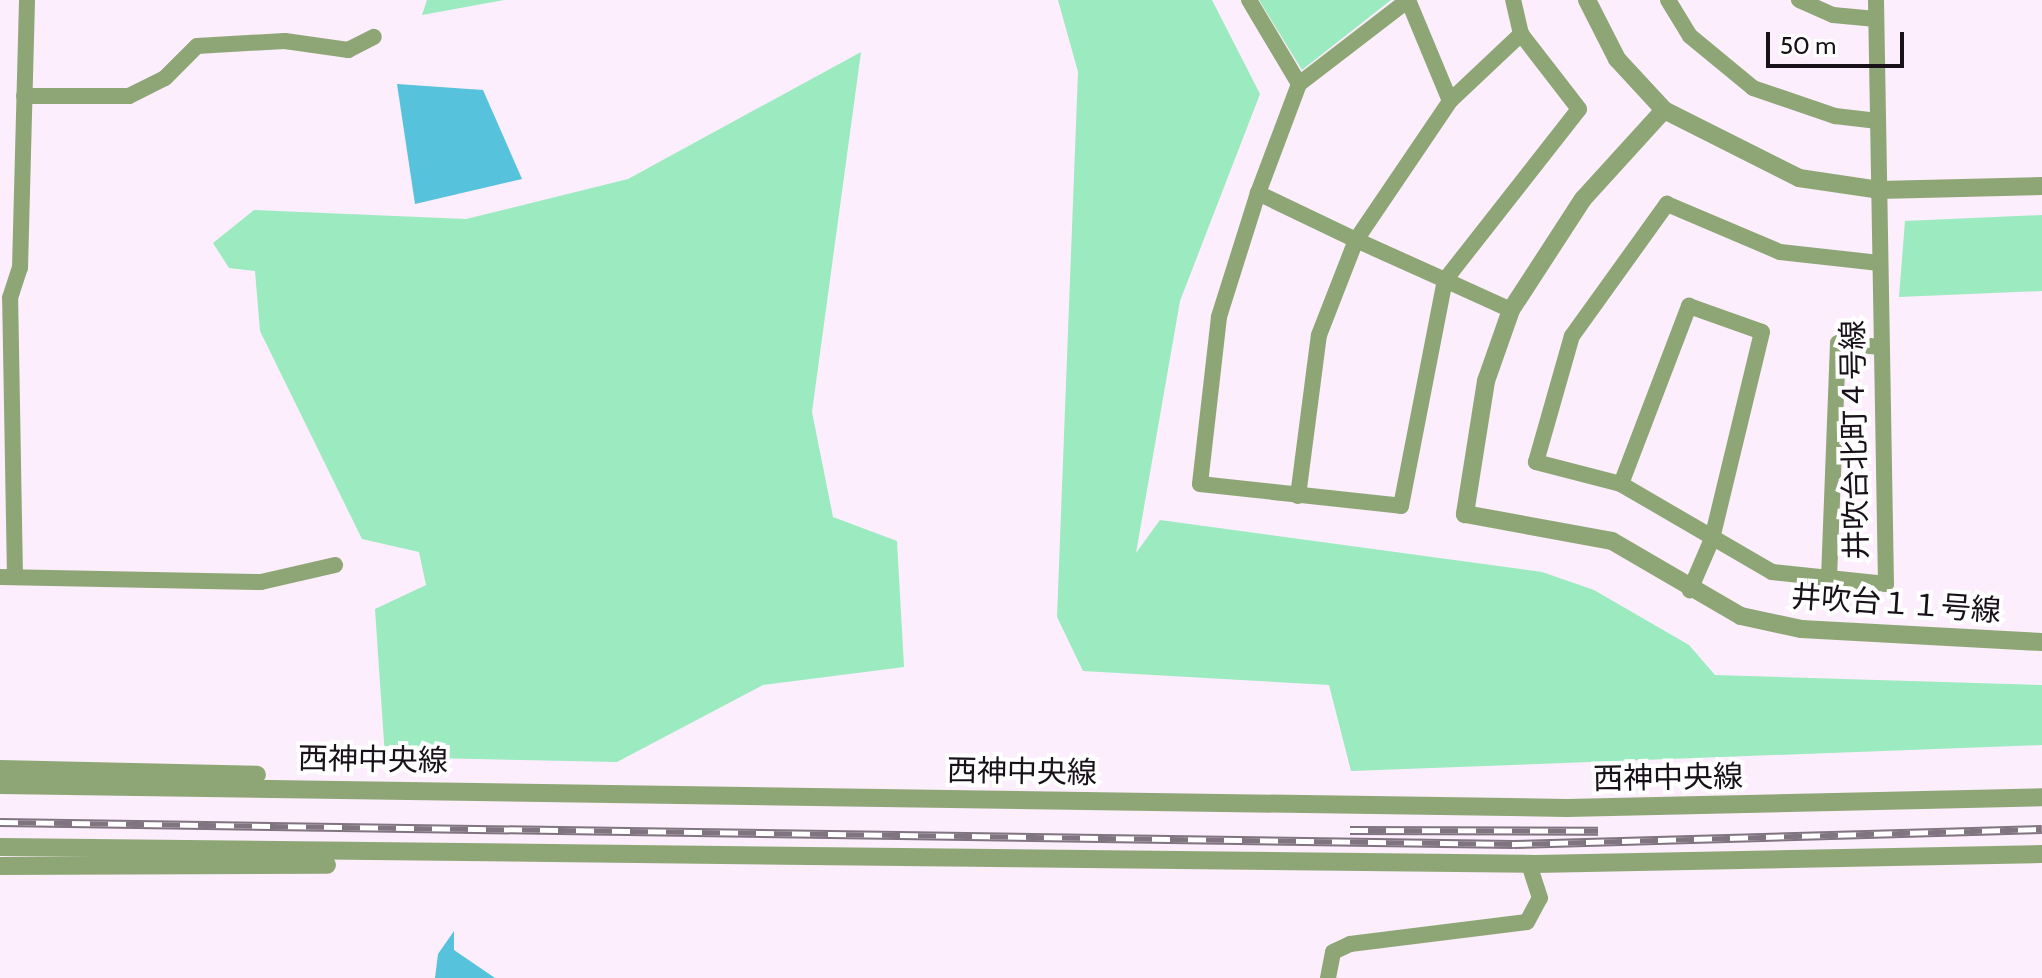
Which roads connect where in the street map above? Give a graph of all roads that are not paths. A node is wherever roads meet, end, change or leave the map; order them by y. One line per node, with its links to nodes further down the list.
1 (27, 0): 14 (street)
2 (1249, 0): 13 (street)
3 (1408, 0): 13 (street); 15 (street)
4 (1513, 0): 11 (street)
5 (1587, 0): 16 (street)
6 (1668, 0): 17 (street)
7 (1799, 0): 9 (street)
8 (1876, 0): 10 (street, 井吹台北町４号線)
9 (1814, 4): 10 (street)
10 (1876, 19): 17 (street, 井吹台北町４号線)
11 (1521, 34): 15 (street); 23 (street)
12 (374, 37): 14 (street)
13 (1299, 84): 20 (street)
14 (24, 96): 24 (street)
15 (1450, 101): 21 (street)
16 (1664, 110): 19 (street); 25 (street, 井吹台１１号線)
17 (1878, 121): 19 (street, 井吹台北町４号線)
18 (2042, 186): 19 (street)
19 (1879, 190): 22 (street, 井吹台北町４号線)
20 (1258, 193): 21 (street); 28 (street)
21 (1356, 240): 23 (street); 28 (street)
22 (1879, 263): 26 (street, 井吹台北町４号線); 27 (street, 井吹台北町４号線)
23 (1445, 280): 25 (street); 28 (street)
24 (5, 298): 31 (street)
25 (1511, 310): 33 (street, 井吹台１１号線)
26 (1881, 347): 32 (street); 32 (street, 井吹台北町４号線)
27 (1621, 484): 29 (street, 井吹台北町４号線); 29 (street)
28 (1298, 496)
29 (1712, 539): 32 (street, 井吹台北町４号線); 33 (street)
30 (335, 565): 31 (street)
31 (8, 577)
32 (1829, 578)
33 (1690, 590): 34 (street, 井吹台１１号線)
34 (2042, 642)
35 (0, 769): 37 (street)
36 (0, 785): 37 (street, 西神中央線)
37 (629, 792): 38 (street, 西神中央線)
38 (2042, 797)
39 (0, 847): 41 (street)
40 (2042, 854): 42 (street)
41 (630, 857): 42 (street); 43 (street)
42 (1529, 864): 44 (street)
43 (0, 866)
44 (1328, 978)

